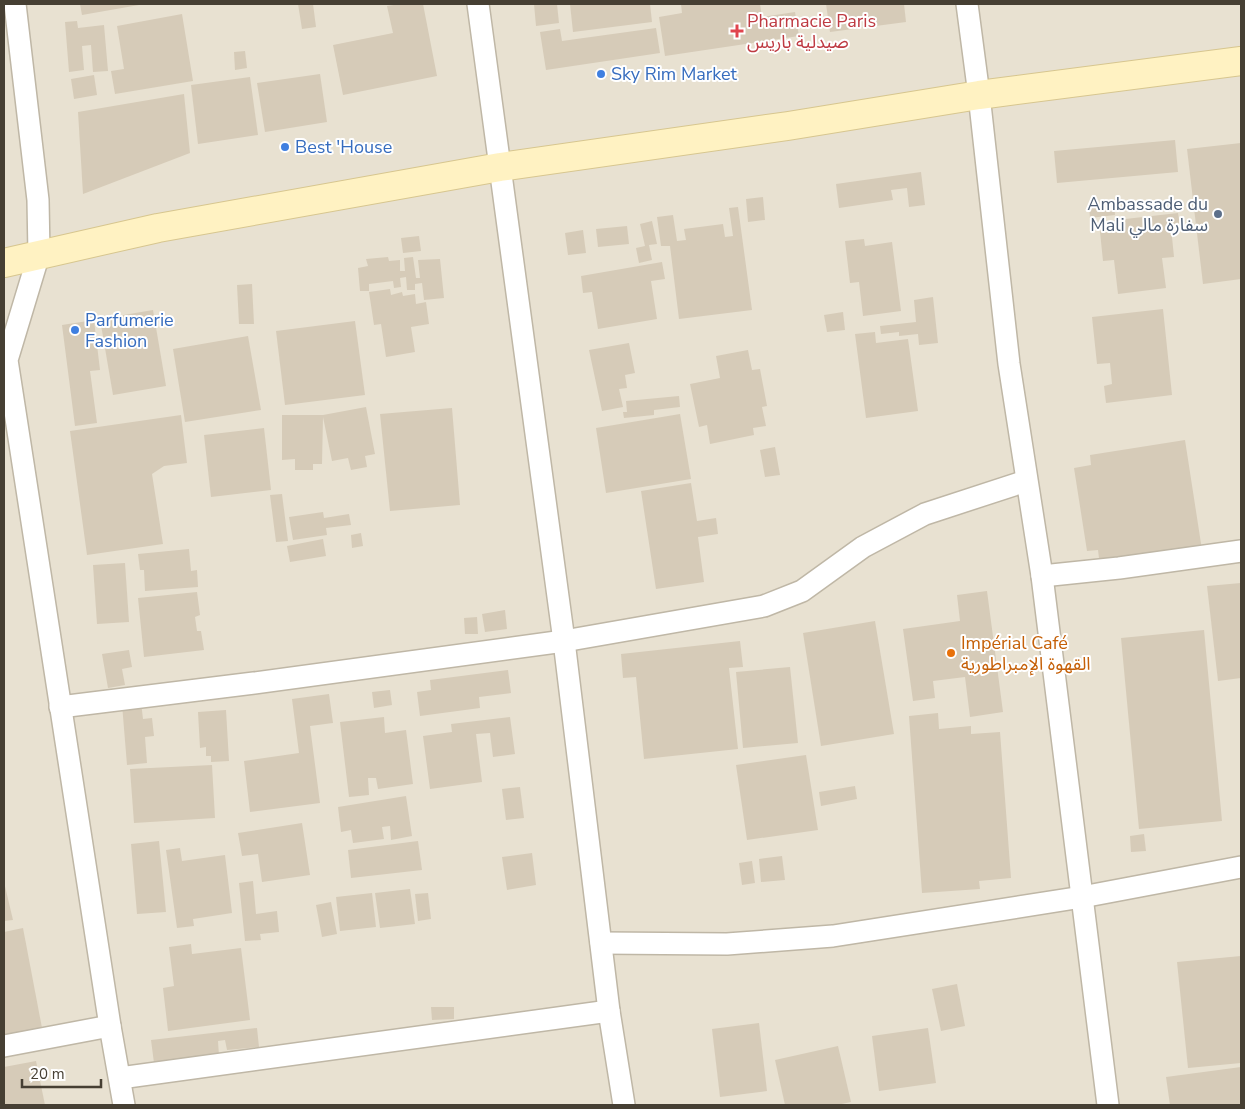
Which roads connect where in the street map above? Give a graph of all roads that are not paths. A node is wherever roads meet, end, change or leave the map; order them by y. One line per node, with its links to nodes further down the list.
1 (15, 4): 7 (street)
2 (478, 4): 6 (street)
3 (966, 4): 5 (street)
4 (1241, 60): 5 (main road)
5 (979, 95): 6 (main road); 10 (street)
6 (500, 167): 7 (main road); 13 (street)
7 (39, 254): 8 (main road); 9 (street)
8 (4, 262)
9 (5, 358): 14 (street)
10 (1026, 480): 12 (street); 13 (street)
11 (1241, 551): 12 (street)
12 (1042, 576): 16 (street)
13 (564, 641): 14 (street); 17 (street)
14 (60, 707): 19 (street)
15 (1241, 867): 16 (street)
16 (1082, 898): 17 (street); 24 (street)
17 (601, 943): 18 (street)
18 (609, 1011): 21 (street); 23 (street)
19 (110, 1026): 20 (street); 21 (street)
20 (4, 1046)
21 (120, 1078): 22 (street)
22 (124, 1105)
23 (624, 1105)
24 (1108, 1105)

